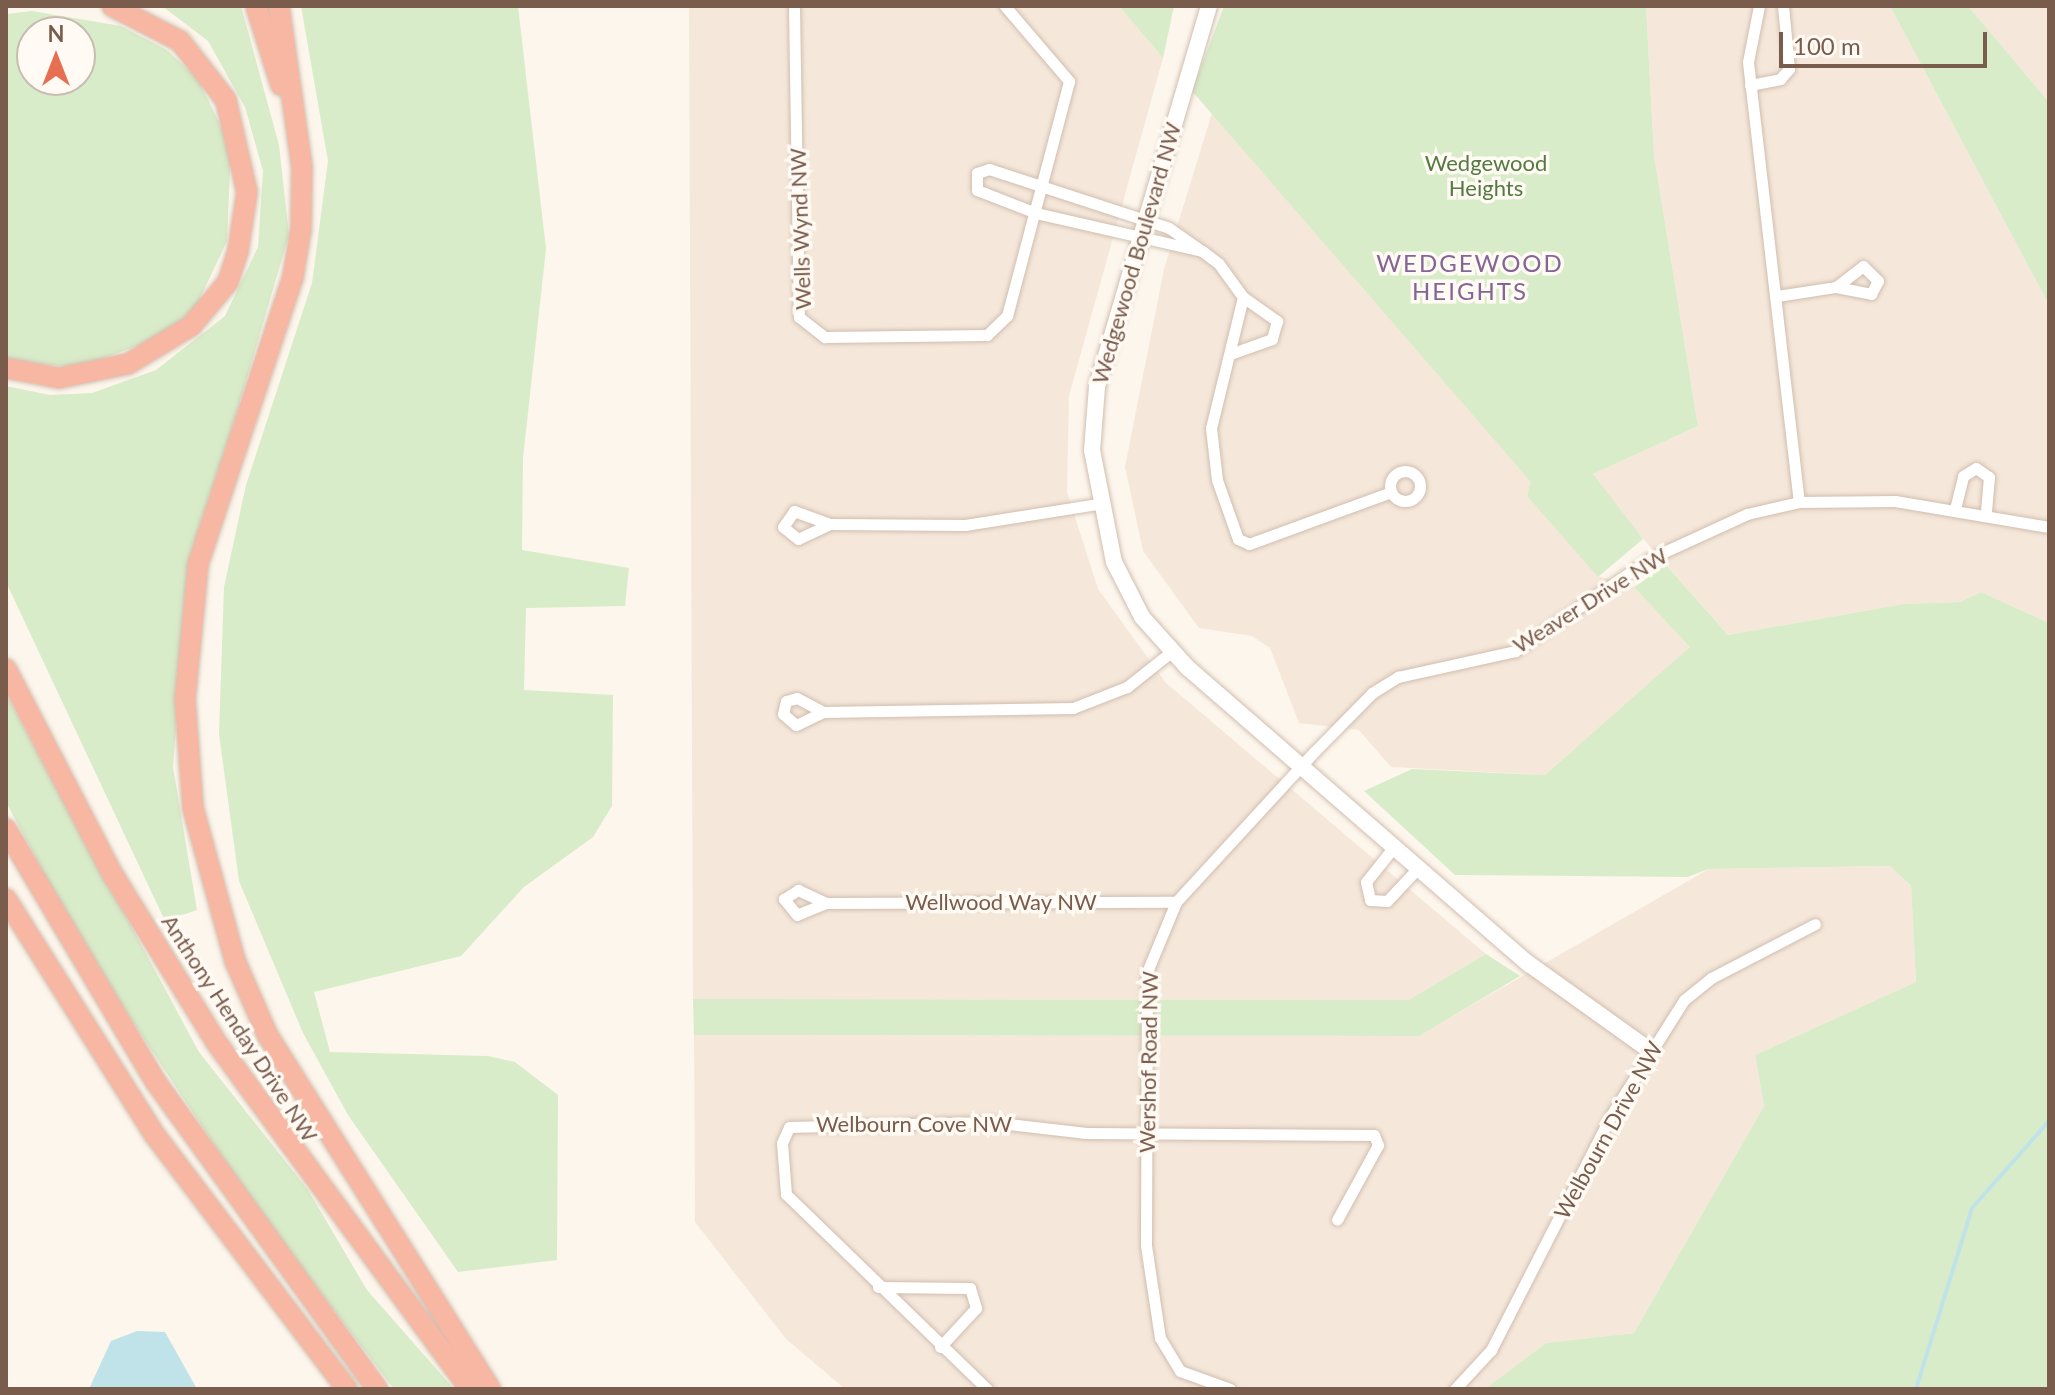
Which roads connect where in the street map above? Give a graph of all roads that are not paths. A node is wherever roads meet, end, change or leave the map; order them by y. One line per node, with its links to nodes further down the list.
1 (112, 6): 20 (highway)
2 (256, 6): 10 (highway)
3 (279, 6): 10 (highway)
4 (794, 6): 12 (street, Wells Wynd NW)
5 (1005, 6): 11 (street, Wells Wynd NW)
6 (1209, 6): 13 (street, Wedgewood Boulevard NW)
7 (1759, 6): 9 (street)
8 (1783, 6): 9 (street)
9 (1750, 85): 17 (street)
10 (296, 135): 49 (highway)
11 (1045, 190): 12 (street, Wells Wynd NW); 12 (street); 13 (street)
12 (1036, 213): 14 (street)
13 (1146, 220): 14 (street, Wedgewood Boulevard NW); 15 (street)
14 (1139, 241): 15 (street); 23 (street, Wedgewood Boulevard NW)
15 (1202, 251): 18 (street)
16 (1836, 287): 17 (street)
17 (1777, 296): 22 (street)
18 (1243, 297): 19 (street); 19 (street)
19 (1233, 353): 21 (street)
20 (6, 368)
21 (1391, 492)
22 (1799, 502): 24 (street, Weaver Drive NW); 31 (street, Weaver Drive NW)
23 (1098, 504): 26 (street); 28 (street, Wedgewood Boulevard NW)
24 (1955, 509): 25 (street, Weaver Drive NW); 25 (street)
25 (1986, 513): 27 (street, Weaver Drive NW)
26 (830, 524)
27 (2049, 527)
28 (1171, 652): 30 (street); 31 (street, Wedgewood Boulevard NW)
29 (6, 669): 48 (highway, Anthony Henday Drive NW)
30 (823, 712)
31 (1302, 767): 34 (street, Wedgewood Boulevard NW); 38 (street, Wershof Road NW)
32 (6, 829): 36 (highway)
33 (6, 840): 36 (highway)
34 (1393, 848): 35 (street, Wedgewood Boulevard NW); 35 (street)
35 (1417, 869): 41 (street, Wedgewood Boulevard NW)
36 (30, 874): 47 (highway)
37 (6, 899): 46 (highway)
38 (1176, 902): 39 (street, Wellwood Way NW); 42 (street, Wershof Road NW)
39 (826, 903)
40 (1815, 924): 41 (street, Welbourn Drive NW)
41 (1649, 1050): 52 (street, Welbourn Drive NW)
42 (1145, 1133): 43 (street); 44 (street, Welbourn Cove NW); 51 (street, Wershof Road NW)
43 (1337, 1220)
44 (878, 1287): 45 (street, Welbourn Cove NW); 45 (street)
45 (940, 1347): 50 (street, Welbourn Cove NW)
46 (347, 1389)
47 (377, 1389)
48 (470, 1389)
49 (490, 1389)
50 (987, 1389)
51 (1230, 1389)
52 (1455, 1389)

